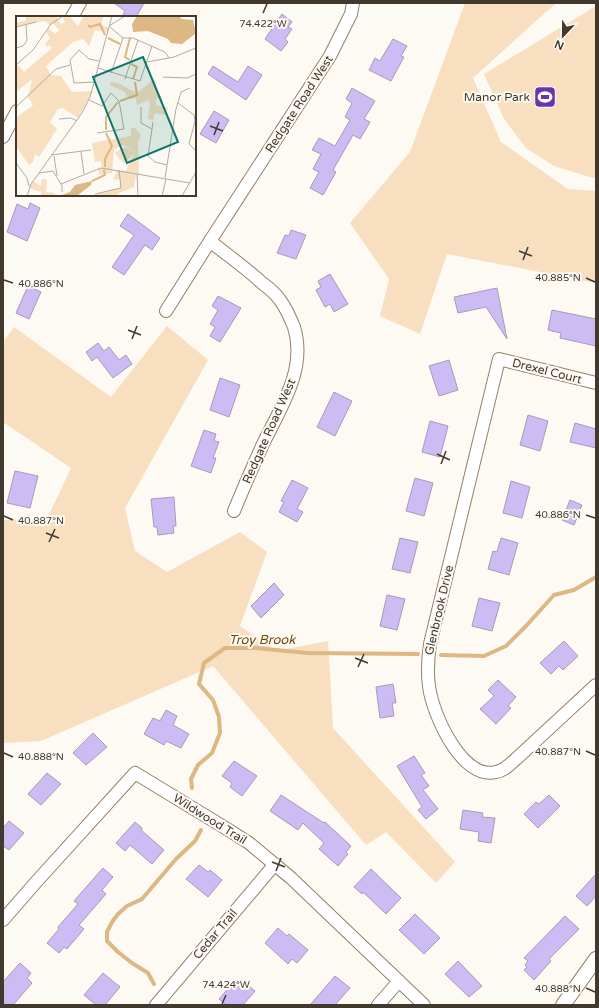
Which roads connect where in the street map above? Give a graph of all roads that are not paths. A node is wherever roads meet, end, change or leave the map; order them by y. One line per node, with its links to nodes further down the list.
1 (80, 3): 3 (street)
2 (353, 3): 6 (street, Redgate Road West)
3 (73, 16)
4 (16, 113): 5 (street)
5 (3, 137)
6 (210, 241): 7 (street, Redgate Road West); 10 (street, Redgate Road West)
7 (166, 311)
8 (499, 359): 9 (street, Drexel Court); 11 (street, Glenbrook Drive)
9 (596, 383)
10 (234, 511)
11 (596, 685)
12 (275, 864): 13 (street, Wildwood Trail); 15 (street, Wildwood Trail); 16 (street, Cedar Trail)
13 (3, 920)
14 (596, 959): 19 (street)
15 (399, 981): 17 (street); 18 (street, Wildwood Trail)
16 (156, 1005)
17 (378, 1005)
18 (424, 1005)
19 (563, 1005)

